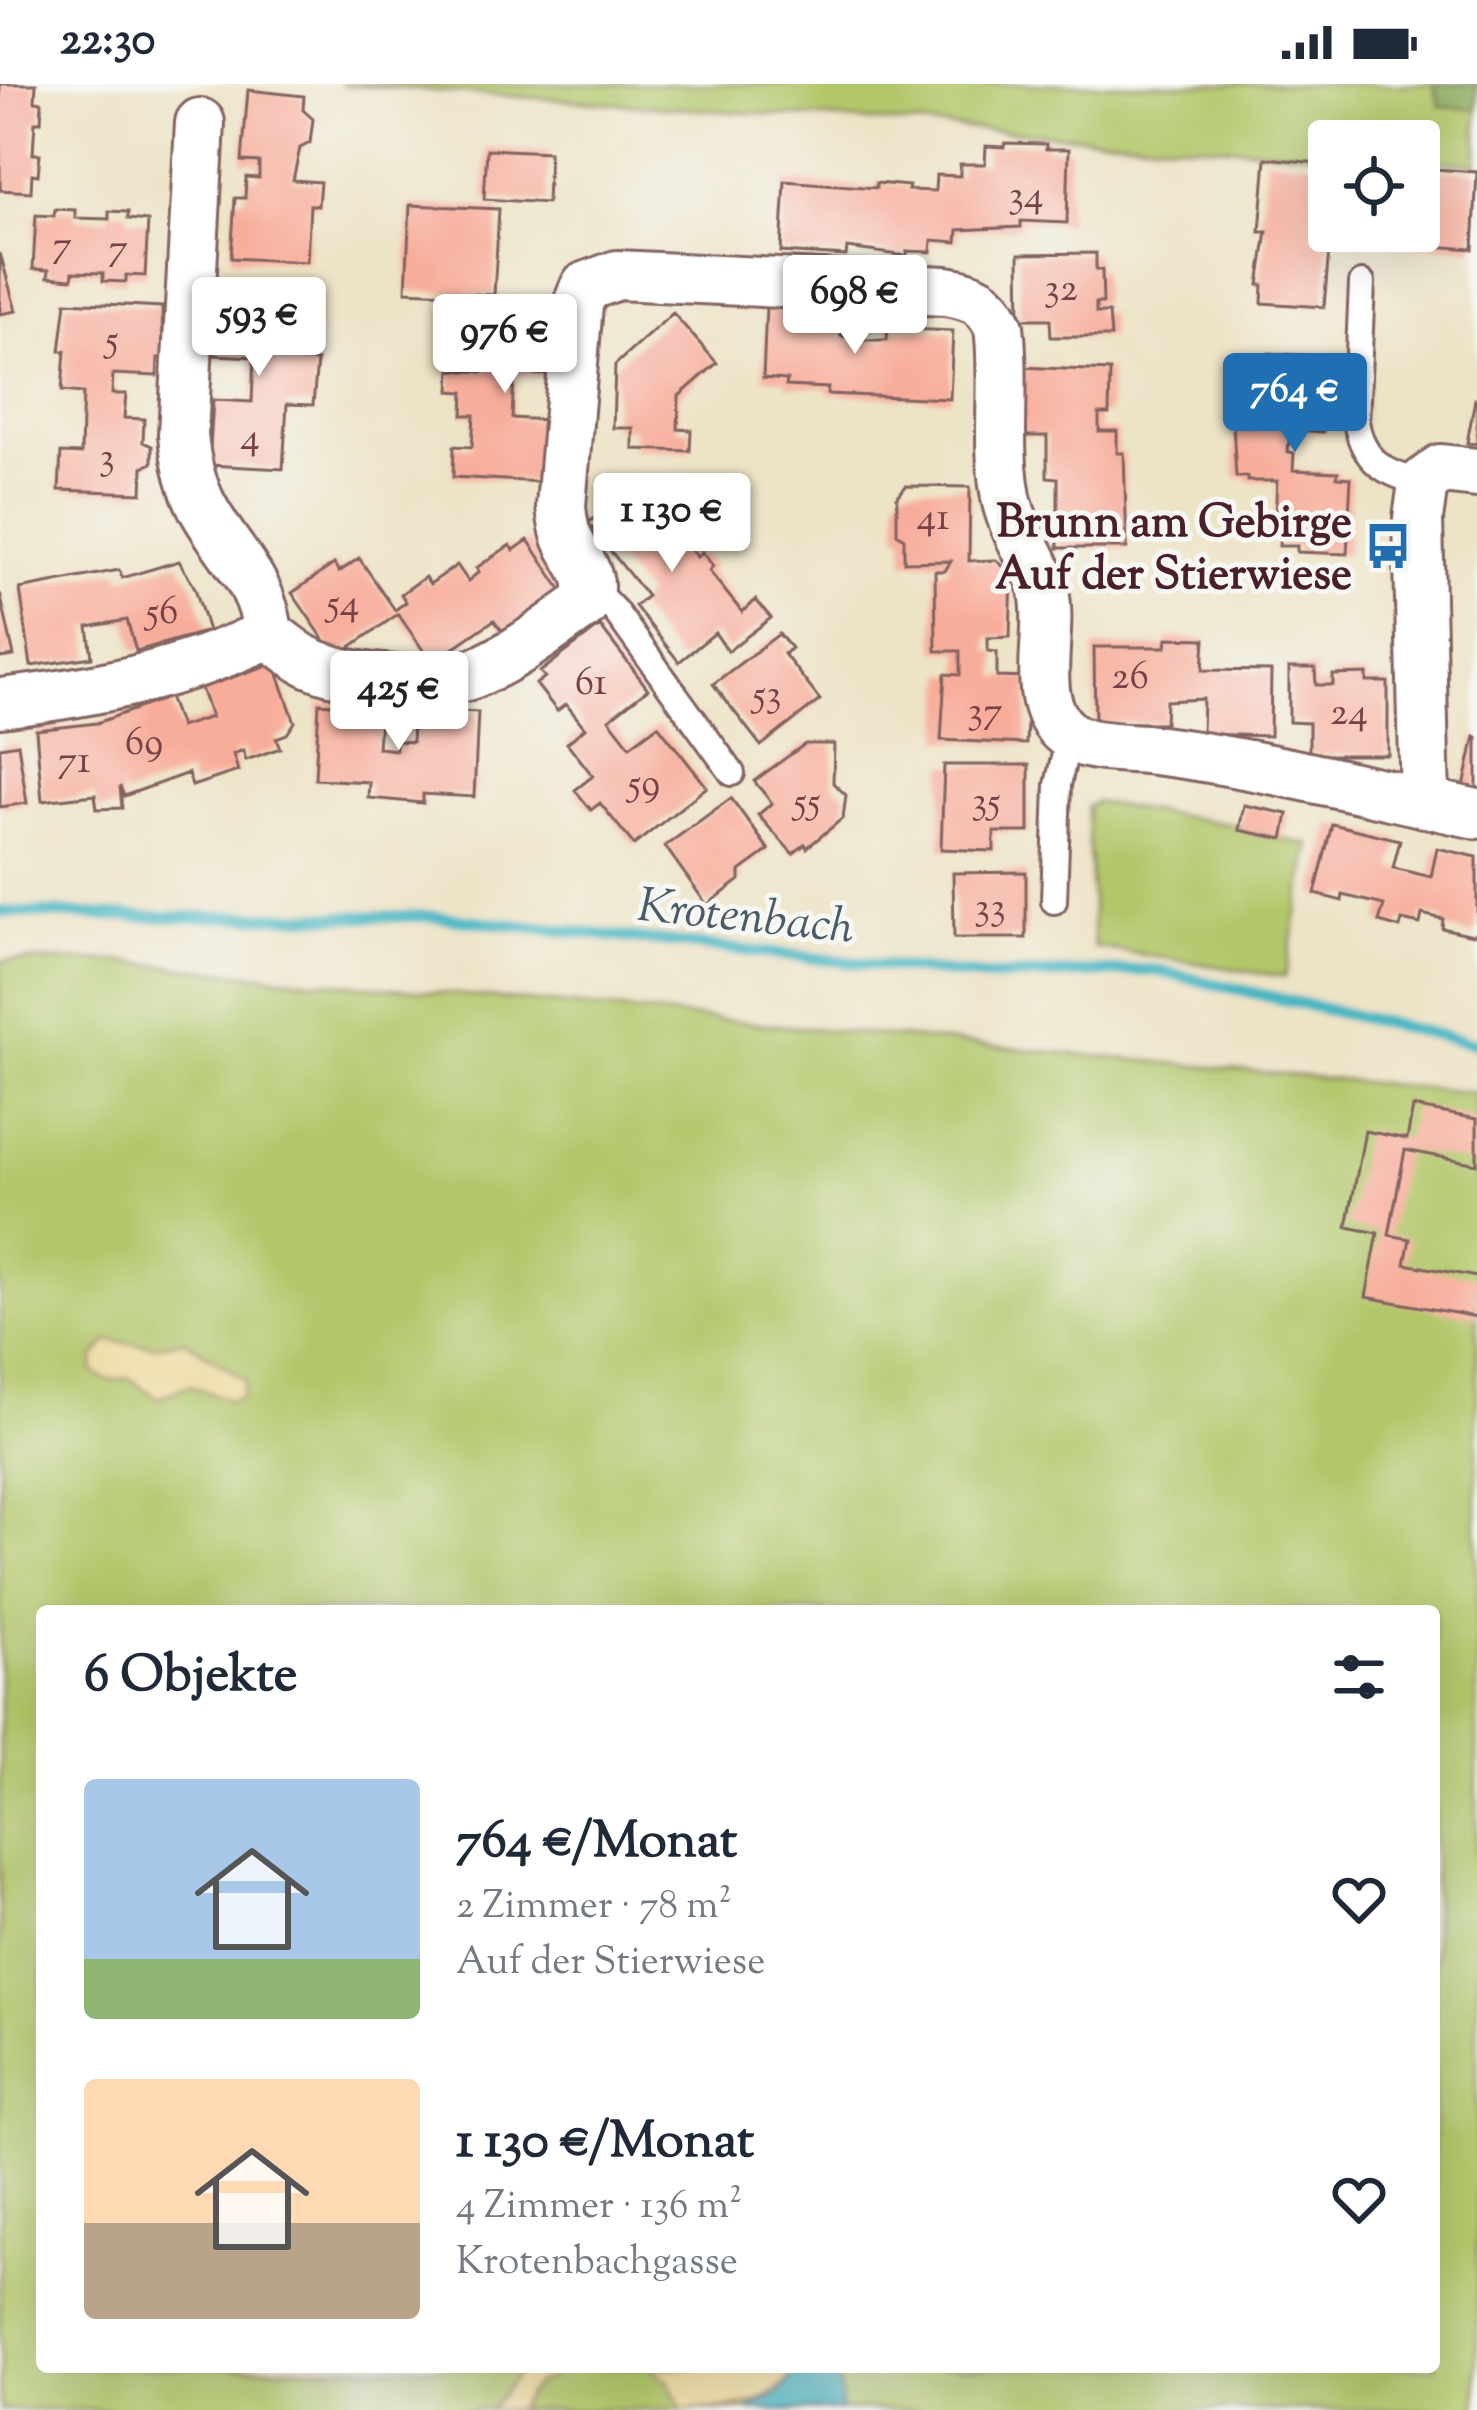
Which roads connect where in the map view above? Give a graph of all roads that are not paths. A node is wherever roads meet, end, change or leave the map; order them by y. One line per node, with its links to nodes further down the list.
1 (200, 123): 6 (street)
2 (1362, 283): 4 (lane)
3 (1477, 473): 4 (street)
4 (1423, 483): 10 (street)
5 (591, 586): 6 (street); 8 (street); 9 (lane)
6 (268, 634): 7 (street)
7 (0, 703)
8 (1069, 735): 10 (street); 12 (lane)
9 (732, 773)
10 (1425, 803): 11 (street)
11 (1477, 814)
12 (1054, 901)

